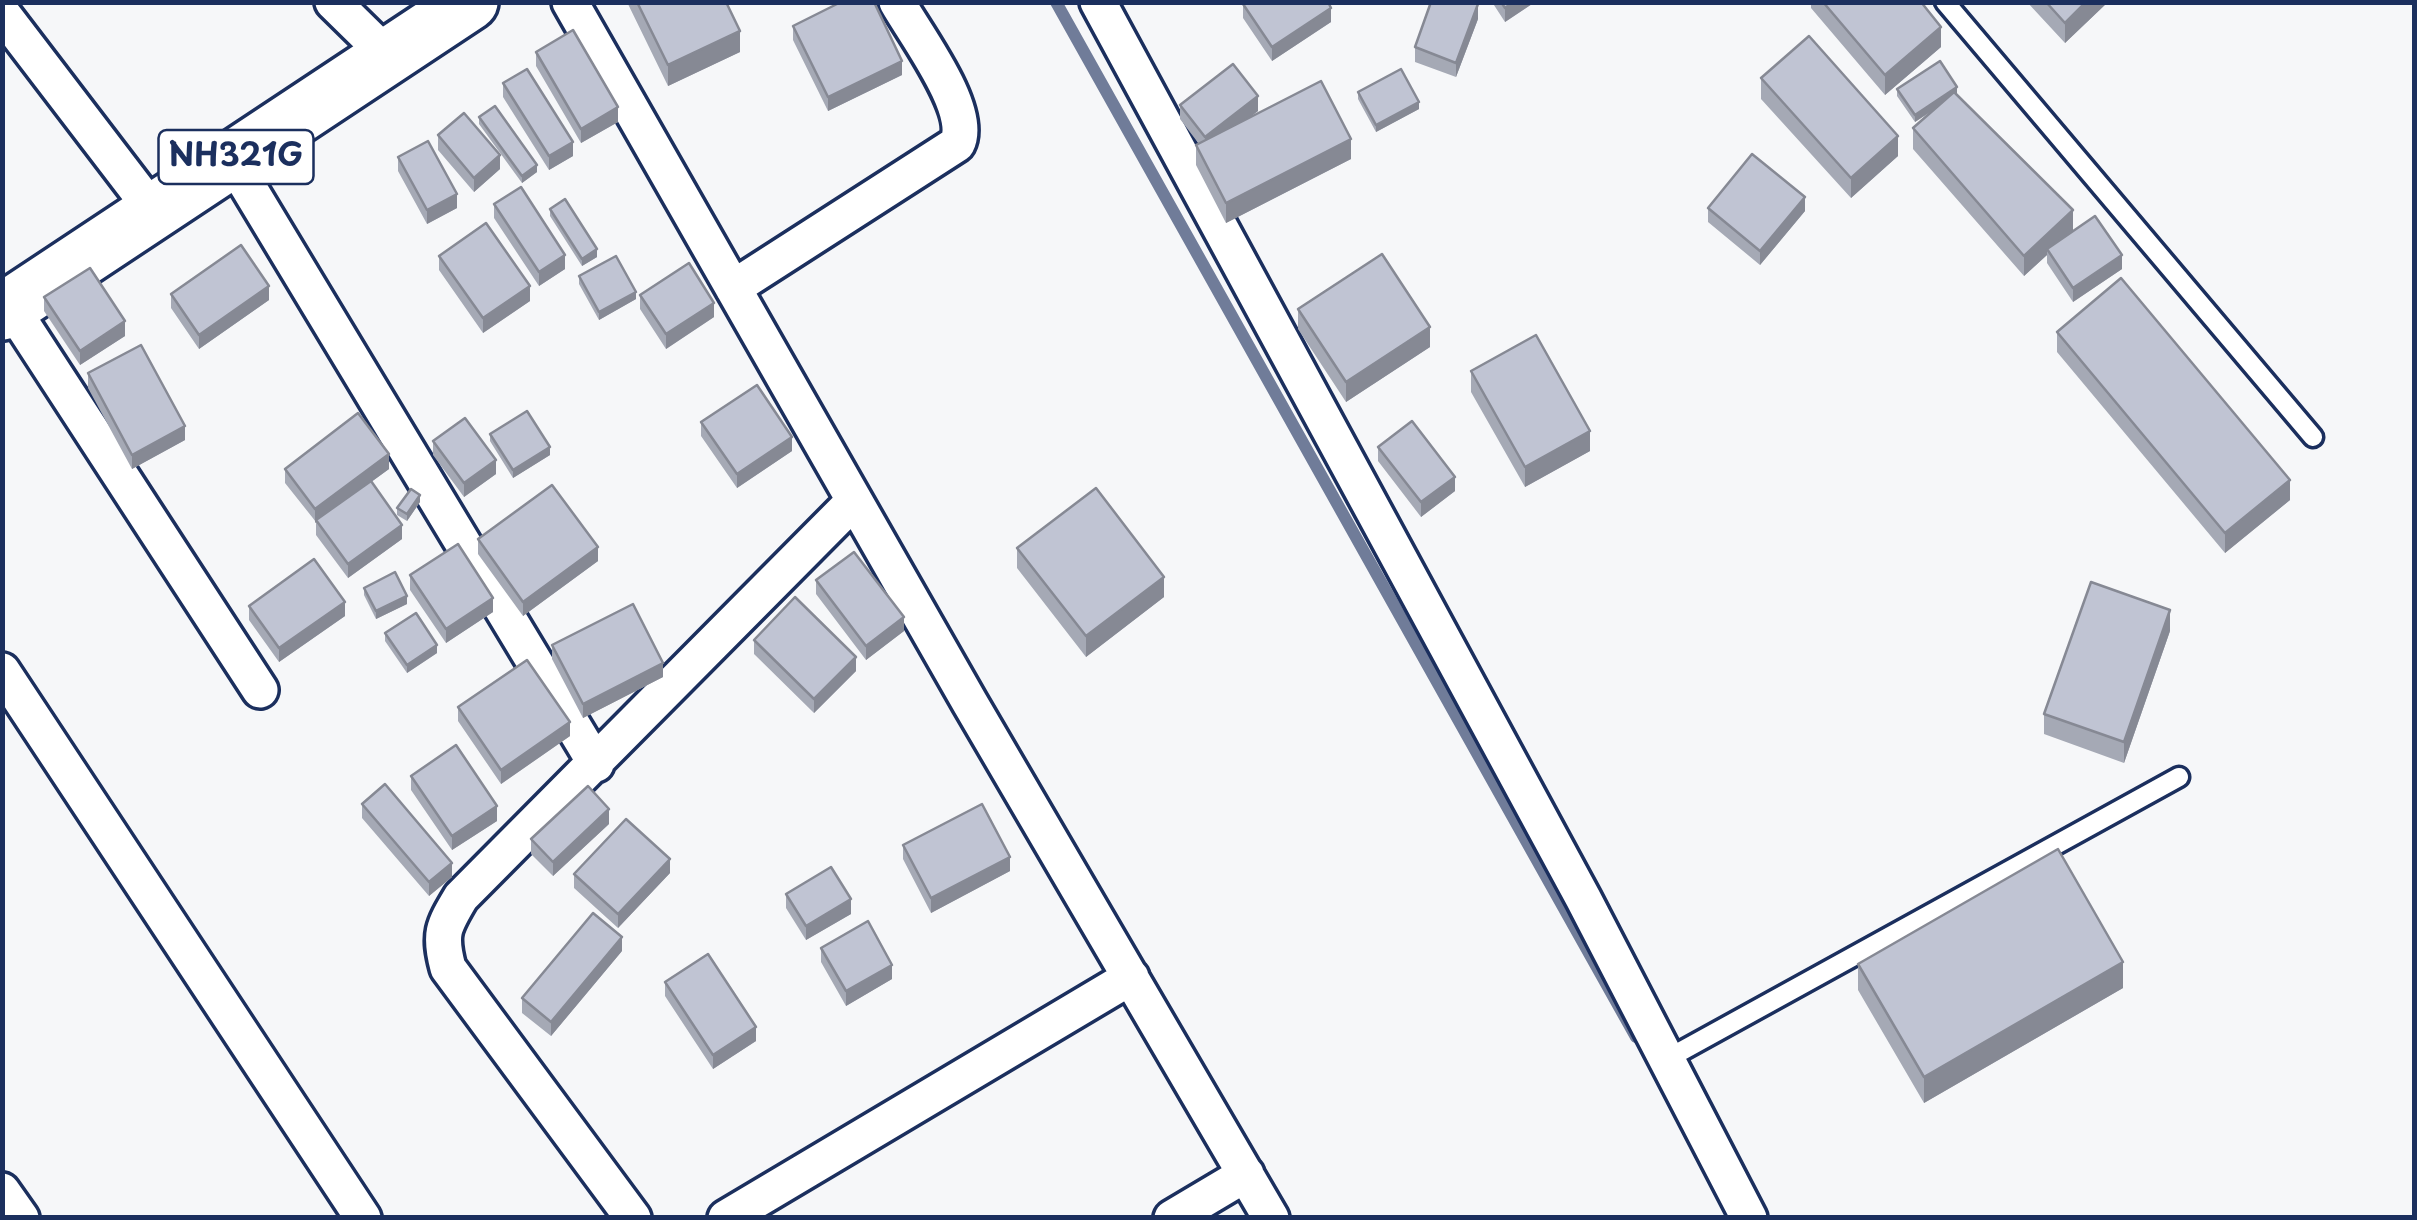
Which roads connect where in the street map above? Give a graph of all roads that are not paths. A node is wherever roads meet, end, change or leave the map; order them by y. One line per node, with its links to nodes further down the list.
1 (333, 2): 8 (street)
2 (470, 2): 8 (highway, NH321G)
3 (570, 2): 11 (street)
4 (897, 2): 11 (street)
5 (1098, 2): 20 (street)
6 (1944, 2): 13 (lane)
7 (2, 14): 10 (street)
8 (388, 56): 9 (highway, NH321G)
9 (232, 160): 10 (highway, NH321G); 17 (street)
10 (154, 212): 12 (highway, NH321G)
11 (733, 288): 14 (street)
12 (6, 310): 16 (street)
13 (2314, 438)
14 (854, 500): 17 (street); 19 (street)
15 (2, 671): 24 (street)
16 (260, 690)
17 (596, 764): 25 (street)
18 (2179, 777): 20 (lane)
19 (1131, 977): 21 (street); 26 (street)
20 (1667, 1059): 29 (street)
21 (1246, 1174): 27 (street); 28 (street)
22 (2, 1190): 23 (street)
23 (21, 1218)
24 (363, 1218)
25 (632, 1218)
26 (726, 1218)
27 (1172, 1218)
28 (1271, 1218)
29 (1749, 1218)

